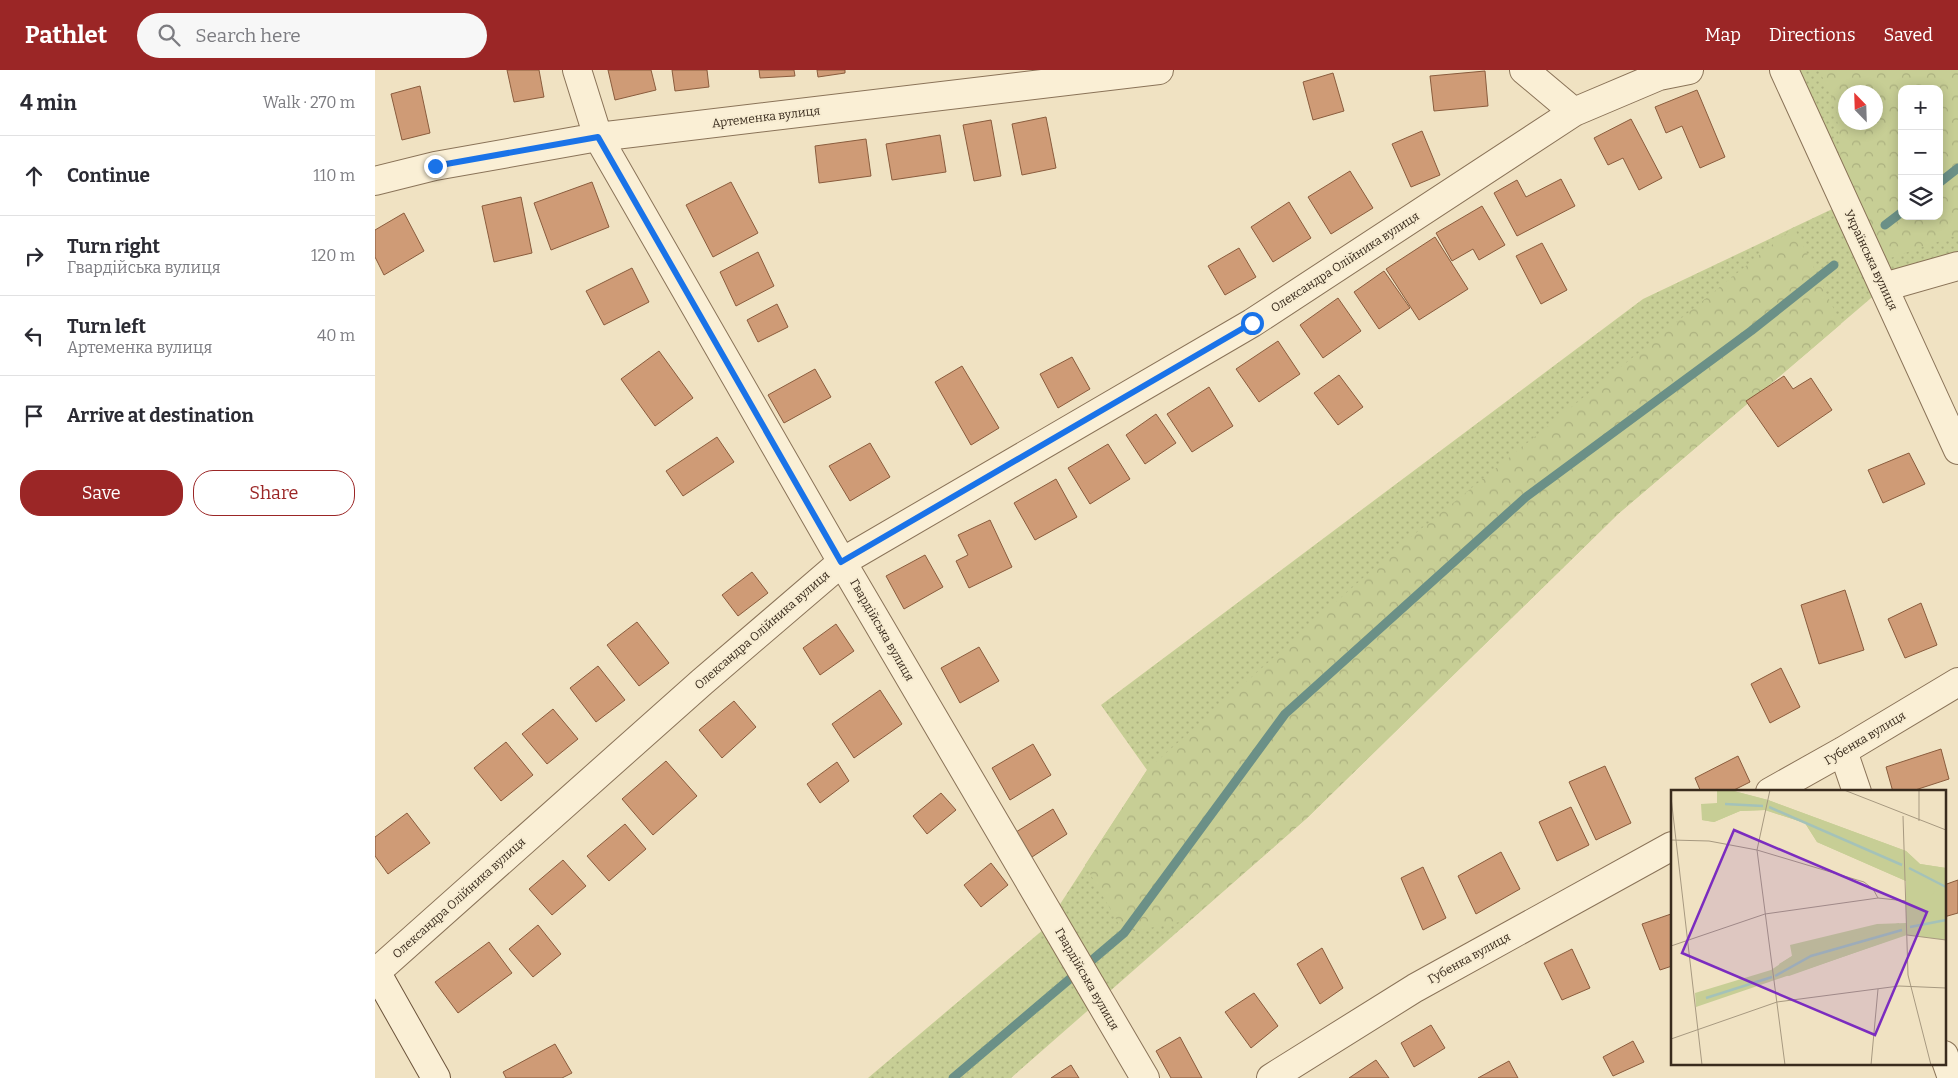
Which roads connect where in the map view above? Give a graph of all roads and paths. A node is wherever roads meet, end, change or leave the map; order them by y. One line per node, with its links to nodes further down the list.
1 (577, 70): 7 (street, Гвардійська вулиця)
2 (1159, 70): 7 (street, Артеменка вулиця)
3 (1524, 70): 6 (street)
4 (1689, 70): 6 (street, Олександра Олійника вулиця)
5 (1784, 70): 10 (street, Українська вулиця)
6 (1574, 112): 12 (street, Олександра Олійника вулиця)
7 (598, 137): 8 (street, Артеменка вулиця); 12 (street, Гвардійська вулиця)
8 (375, 181)
9 (1958, 266): 10 (street)
10 (1884, 287): 11 (street, Українська вулиця)
11 (1958, 450)
12 (841, 562): 18 (street, Олександра Олійника вулиця); 21 (street, Гвардійська вулиця)
13 (1958, 682): 14 (street, Губенка вулиця)
14 (1843, 751): 15 (street, Губенка вулиця); 16 (street)
15 (1774, 790)
16 (1856, 790)
17 (1671, 847): 22 (street, Губенка вулиця)
18 (375, 972): 20 (street)
19 (1945, 1058): 23 (street)
20 (436, 1078)
21 (1145, 1078)
22 (1271, 1078)
23 (1952, 1078)

